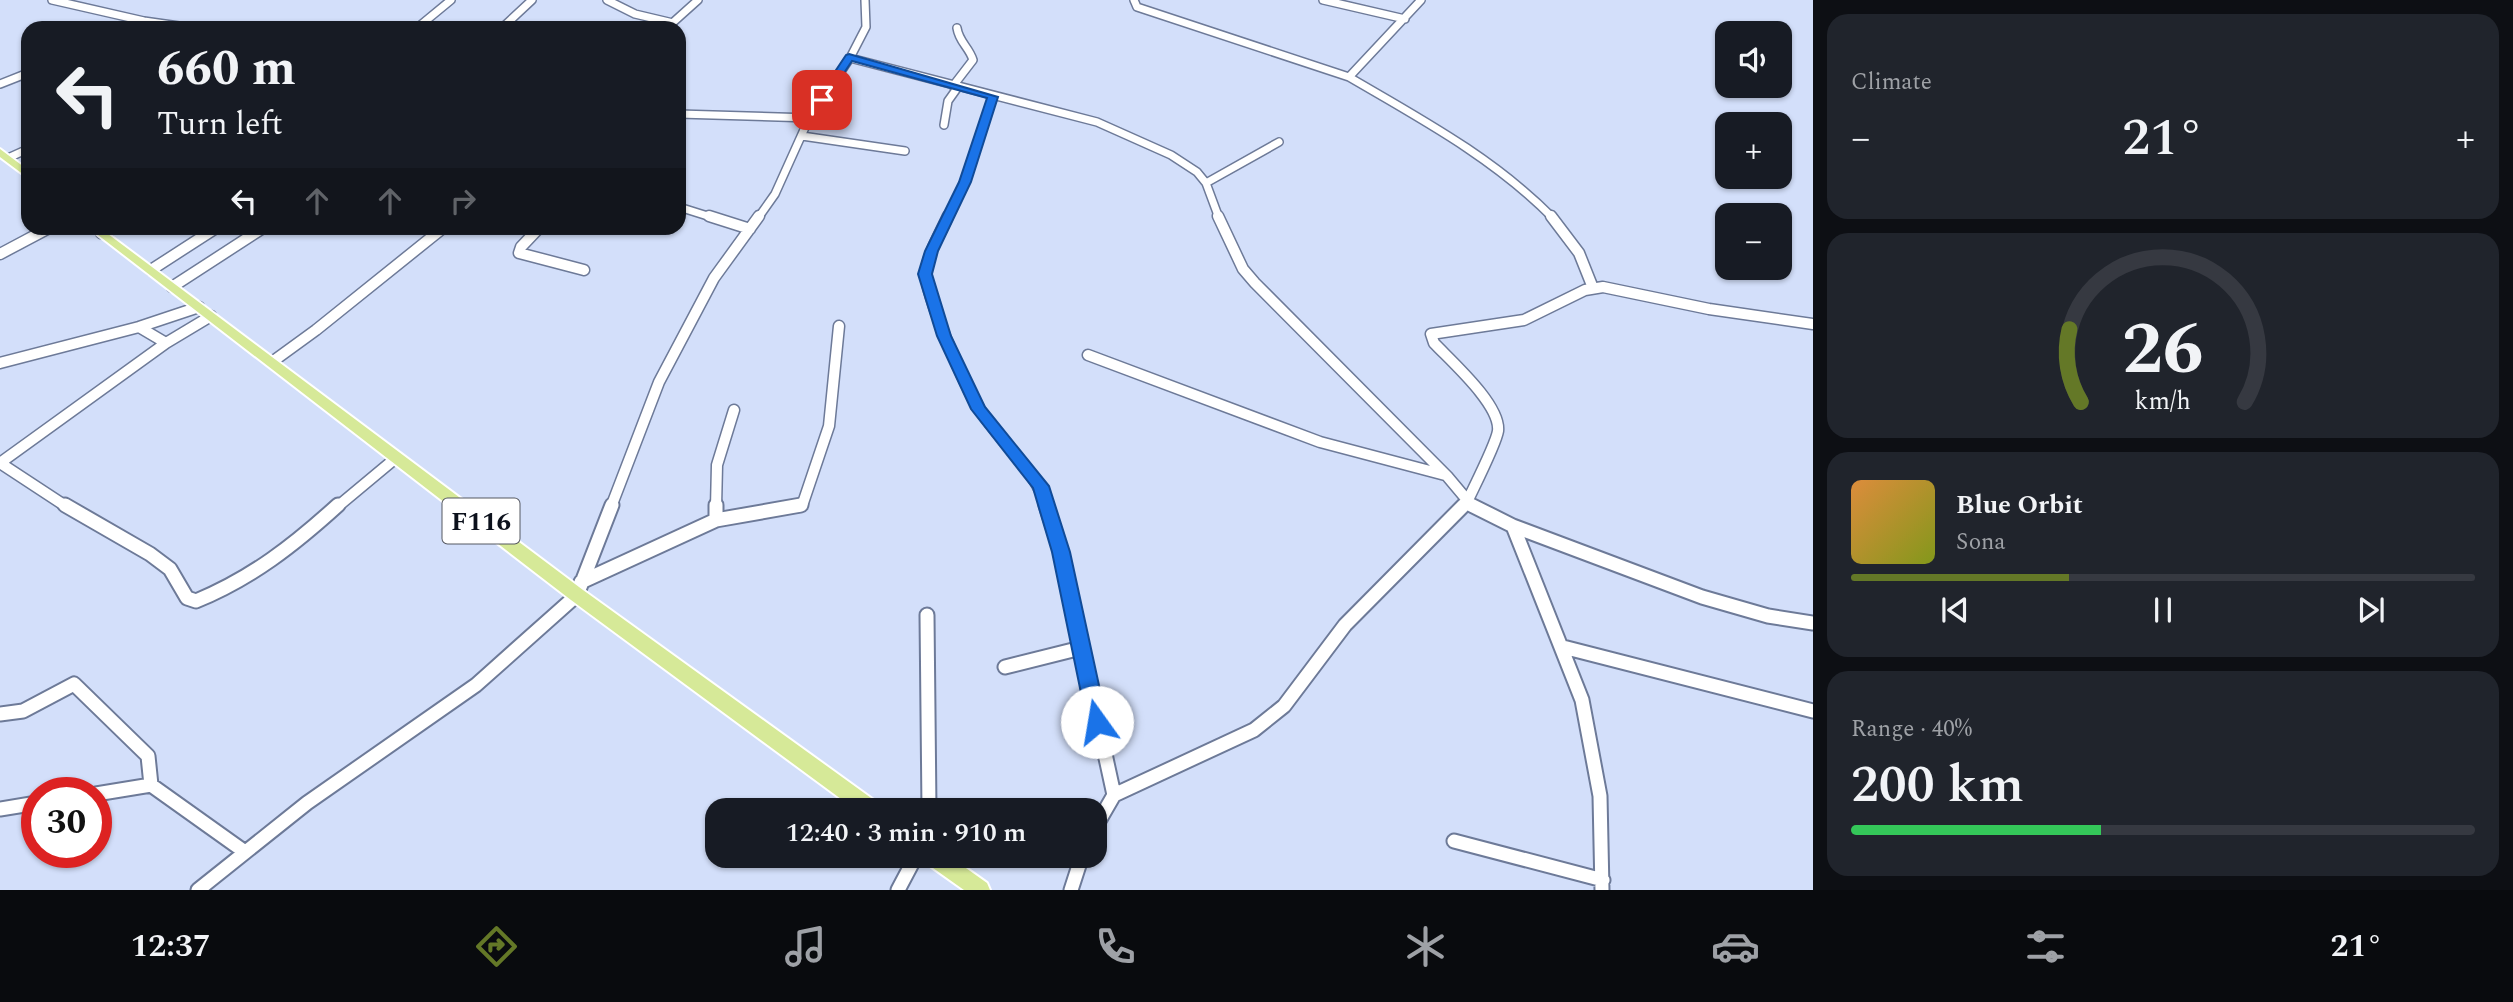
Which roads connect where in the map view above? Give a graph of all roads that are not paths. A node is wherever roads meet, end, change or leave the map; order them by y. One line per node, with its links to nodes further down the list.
1 (52, 0): 11 (street)
2 (451, 0): 12 (street)
3 (532, 0): 13 (street)
4 (607, 0): 14 (street)
5 (698, 0): 15 (street)
6 (866, 0): 17 (street)
7 (1134, 0): 19 (street)
8 (1323, 0): 10 (street)
9 (1420, 0): 10 (street)
10 (1405, 19): 19 (street)
11 (144, 21)
12 (426, 21)
13 (510, 21)
14 (654, 21)
15 (675, 21)
16 (957, 28): 21 (street)
17 (849, 58): 21 (street); 24 (street)
18 (21, 76): 20 (street)
19 (1349, 77): 45 (street)
20 (0, 84)
21 (956, 87): 22 (street); 25 (street)
22 (993, 97): 32 (street); 65 (street)
23 (686, 114): 24 (street)
24 (811, 118): 26 (street)
25 (944, 125)
26 (802, 136): 29 (street); 34 (street)
27 (1279, 142): 32 (street)
28 (21, 151): 30 (street)
29 (905, 151)
30 (4, 155): 31 (main road)
31 (21, 169)
32 (1206, 183): 57 (street)
33 (686, 209): 34 (street)
34 (750, 229): 61 (street)
35 (36, 235): 41 (street)
36 (110, 235): 42 (main road, F116)
37 (205, 235): 42 (street)
38 (252, 235): 44 (street)
39 (433, 235): 52 (street)
40 (532, 235): 43 (street)
41 (0, 254)
42 (150, 270): 44 (main road, F116)
43 (584, 271)
44 (172, 287): 46 (main road, F116)
45 (1593, 288): 47 (street); 58 (street)
46 (205, 312): 49 (street); 50 (street); 52 (main road, F116)
47 (1813, 324)
48 (839, 326): 59 (street)
49 (139, 327): 50 (street); 53 (street)
50 (166, 343): 56 (street)
51 (1087, 355): 57 (street)
52 (272, 362): 55 (main road, F116)
53 (0, 363)
54 (734, 410): 59 (street)
55 (397, 457): 56 (street); 61 (main road, F116)
56 (0, 463)
57 (1447, 476): 58 (street)
58 (1467, 502): 60 (street); 71 (street)
59 (716, 520): 61 (street)
60 (1513, 526): 63 (street); 64 (street)
61 (579, 589): 72 (main road, F116); 78 (street)
62 (927, 615): 73 (street)
63 (1813, 623)
64 (1563, 647): 67 (street); 82 (street)
65 (1081, 648): 66 (street); 71 (street)
66 (1005, 667)
67 (1813, 711)
68 (0, 714): 69 (street)
69 (151, 785): 70 (street); 78 (street)
70 (112, 791)
71 (1114, 795): 75 (street)
72 (856, 798)
73 (929, 798)
74 (21, 806): 76 (street)
75 (1107, 807)
76 (0, 809)
77 (1454, 841): 82 (street)
78 (245, 852): 83 (street)
79 (910, 868): 84 (street)
80 (950, 868): 85 (main road)
81 (1078, 868): 86 (street)
82 (1603, 885)
83 (198, 890)
84 (898, 890)
85 (980, 890)
86 (1071, 890)

